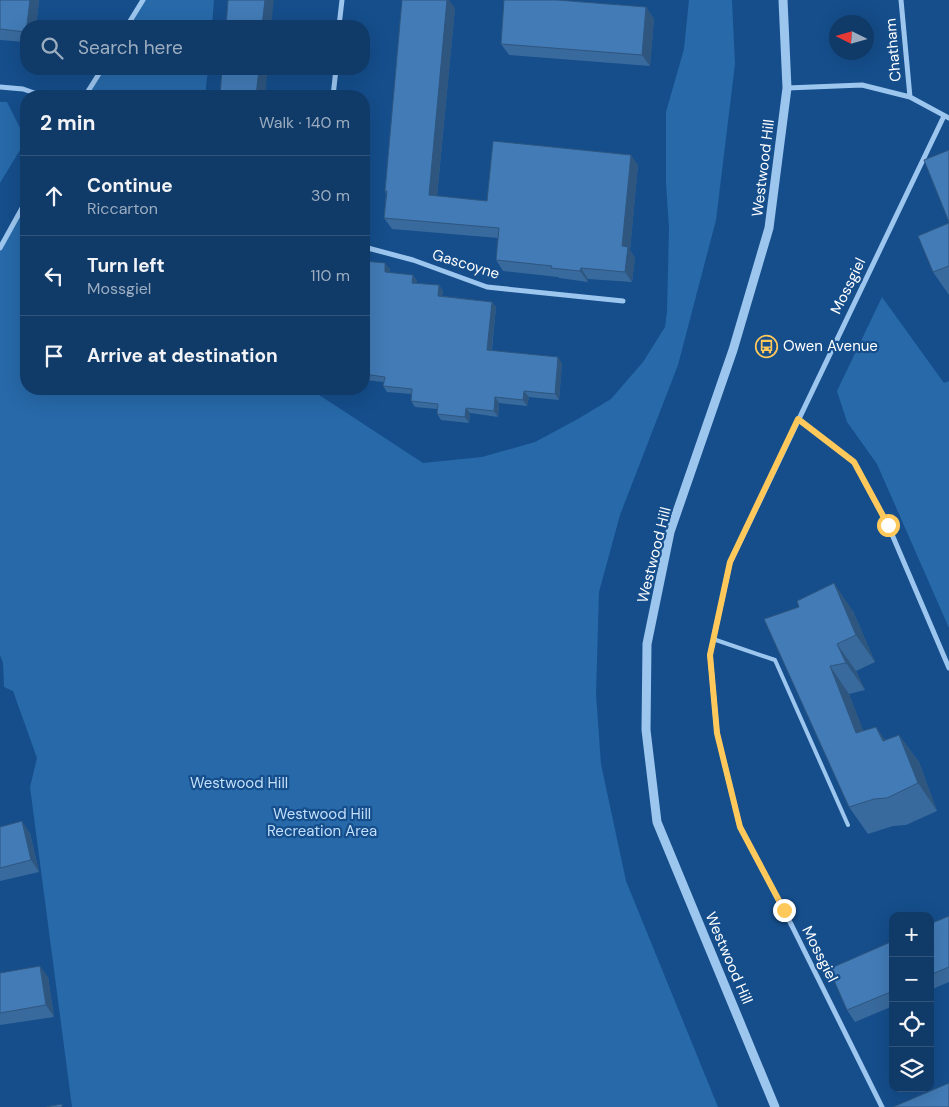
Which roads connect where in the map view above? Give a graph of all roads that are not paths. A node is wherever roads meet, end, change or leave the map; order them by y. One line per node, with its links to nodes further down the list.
1 (143, 0): 5 (street)
2 (342, 0): 6 (street)
3 (783, 0): 10 (street, Westwood Hill)
4 (901, 0): 14 (street, Chatham)
5 (131, 20)
6 (340, 20)
7 (98, 75): 12 (street)
8 (335, 75): 13 (street)
9 (0, 87): 11 (street)
10 (787, 88): 14 (street); 24 (street, Westwood Hill)
11 (26, 90)
12 (89, 90)
13 (334, 90)
14 (910, 97): 15 (street)
15 (946, 117): 20 (street, Mossgiel)
16 (20, 212): 17 (street)
17 (0, 248)
18 (370, 249): 19 (street, Gascoyne)
19 (623, 300)
20 (798, 419): 21 (street, Mossgiel); 22 (street)
21 (713, 639): 23 (lane); 25 (street, Mossgiel)
22 (949, 668)
23 (848, 825)
24 (775, 1107)
25 (882, 1107)

